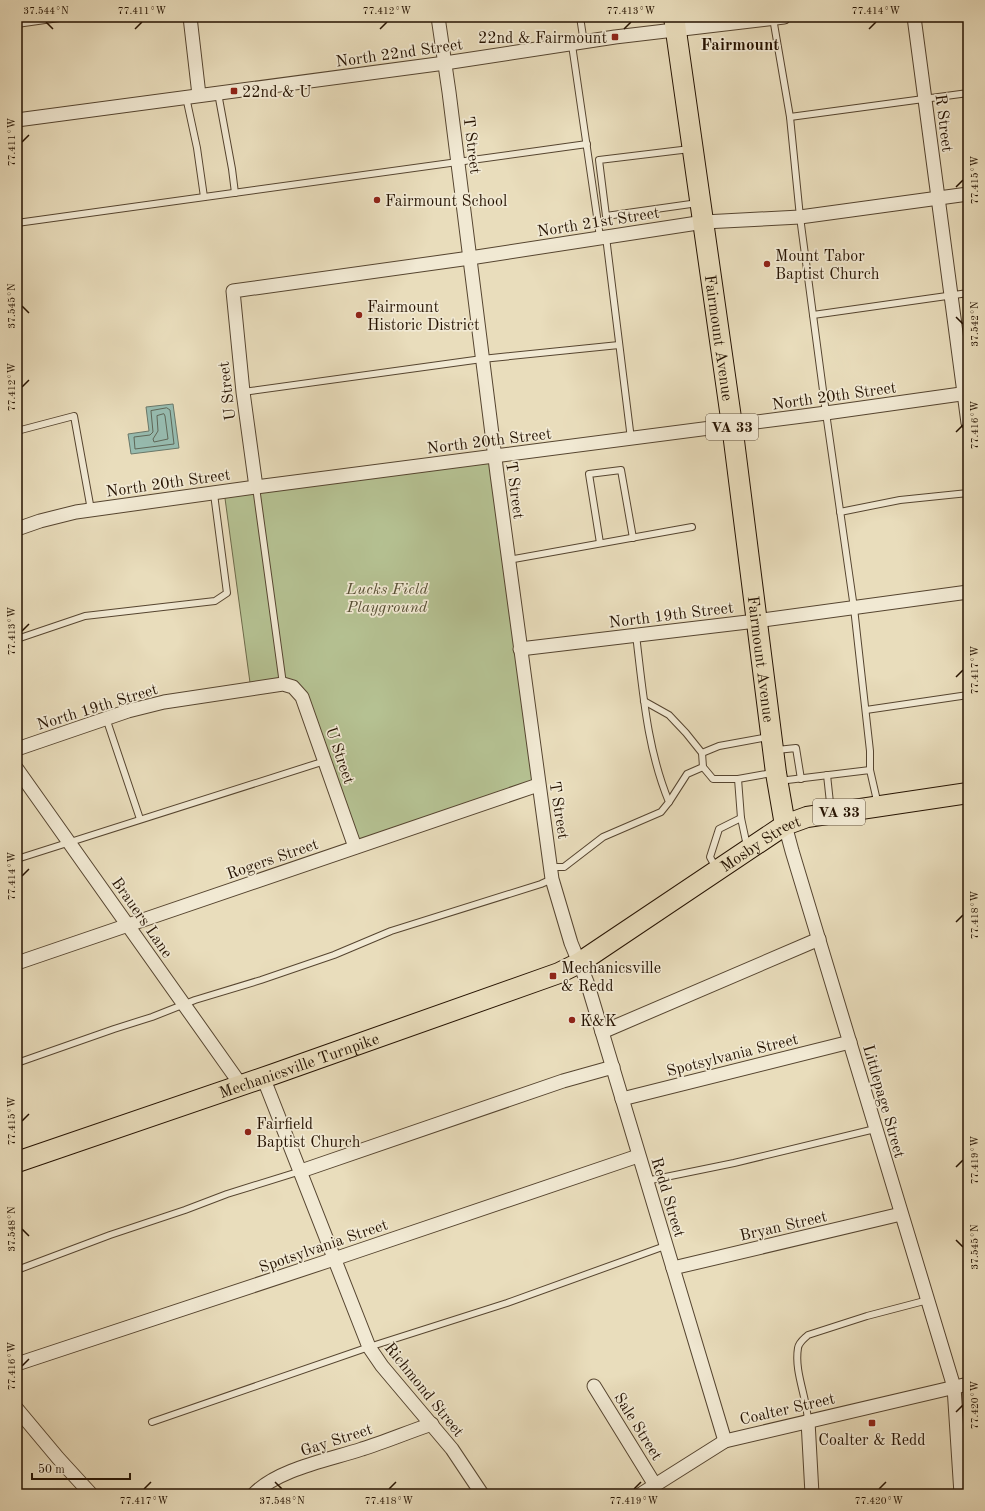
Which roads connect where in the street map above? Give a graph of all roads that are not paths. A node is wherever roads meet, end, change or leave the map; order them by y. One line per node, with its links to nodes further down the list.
1 (66, 17): 7 (lane)
2 (190, 17): 13 (street)
3 (438, 17): 10 (street, T Street)
4 (580, 17): 9 (lane)
5 (914, 17): 14 (street, R Street)
6 (772, 18): 8 (street, North 22nd Street); 15 (lane)
7 (17, 24)
8 (675, 24): 9 (street, North 22nd Street); 18 (main road, Fairmount Avenue / VA 33)
9 (578, 44): 10 (street, North 22nd Street); 17 (lane)
10 (445, 64): 11 (street, North 22nd Street); 19 (street, T Street)
11 (218, 93): 13 (street, North 22nd Street); 20 (lane)
12 (968, 93): 14 (lane)
13 (193, 96): 16 (street, North 22nd Street); 22 (lane)
14 (925, 98): 15 (lane); 23 (street, R Street)
15 (790, 116): 25 (lane)
16 (17, 120)
17 (587, 144): 19 (lane); 27 (lane)
18 (693, 148): 24 (main road, Fairmount Avenue / VA 33); 24 (lane)
19 (458, 162): 20 (lane); 28 (street, T Street)
20 (235, 193): 22 (lane)
21 (968, 194): 23 (street, North 21st Street)
22 (204, 197): 26 (lane)
23 (938, 198): 25 (street, North 21st Street); 31 (street, R Street)
24 (703, 212): 25 (street, North 21st Street); 27 (street, North 21st Street); 39 (main road, Fairmount Avenue / VA 33)
25 (800, 217): 32 (lane)
26 (17, 223)
27 (603, 237): 28 (street, North 21st Street); 33 (lane)
28 (470, 258): 29 (street, North 21st Street); 34 (street, T Street)
29 (234, 291): 35 (street, U Street)
30 (968, 293): 31 (lane)
31 (951, 296): 32 (lane); 36 (street, R Street)
32 (813, 315): 37 (lane)
33 (619, 345): 34 (lane); 41 (lane)
34 (482, 360): 35 (lane); 42 (street, T Street)
35 (243, 392): 43 (street, U Street)
36 (966, 393): 37 (street, North 20th Street); 38 (street, R Street)
37 (826, 414): 39 (street, North 20th Street); 47 (lane)
38 (968, 423)
39 (732, 425): 41 (street, North 20th Street); 55 (main road, Fairmount Avenue / VA 33)
40 (17, 431): 46 (lane)
41 (631, 439): 42 (street, North 20th Street)
42 (494, 457): 43 (street, North 20th Street); 52 (street, T Street)
43 (256, 487): 44 (street, North 20th Street); 59 (lane)
44 (214, 494): 46 (street, North 20th Street); 57 (lane)
45 (968, 494): 47 (lane)
46 (91, 510): 49 (street, North 20th Street)
47 (840, 512): 54 (lane)
48 (692, 527): 50 (lane)
49 (17, 529)
50 (633, 538): 51 (lane); 51 (lane)
51 (600, 543): 52 (lane)
52 (508, 560): 58 (street, T Street)
53 (968, 592): 54 (street, North 19th Street)
54 (854, 608): 55 (street, North 19th Street); 62 (lane)
55 (756, 621): 56 (street, North 19th Street); 64 (main road, Fairmount Avenue / VA 33)
56 (636, 635): 58 (street, North 19th Street); 61 (lane)
57 (17, 638)
58 (520, 649): 75 (street, T Street)
59 (283, 684): 63 (street, North 19th Street); 67 (street, U Street)
60 (968, 695): 62 (lane)
61 (644, 701): 66 (lane); 77 (lane)
62 (866, 710): 70 (lane)
63 (106, 718): 65 (street, North 19th Street); 81 (lane)
64 (773, 743): 66 (lane); 72 (main road, Fairmount Avenue / VA 33); 74 (lane)
65 (17, 749)
66 (702, 753): 68 (lane)
67 (324, 761): 81 (lane); 84 (street, U Street)
68 (703, 767): 73 (lane); 77 (lane)
69 (17, 769): 83 (street, Brauers Lane)
70 (870, 770): 71 (lane); 78 (lane)
71 (827, 775): 74 (lane); 79 (lane)
72 (777, 777): 73 (lane); 74 (lane); 82 (main road, Fairmount Avenue / VA 33)
73 (738, 779): 80 (lane)
74 (801, 779)
75 (538, 785): 84 (street, Rogers Street); 88 (street, T Street)
76 (968, 793): 78 (main road, Mosby Street / VA 33)
77 (669, 802): 88 (lane)
78 (878, 806): 79 (main road, Mosby Street / VA 33)
79 (832, 813): 82 (main road, Mosby Street / VA 33)
80 (741, 818): 85 (lane); 87 (lane)
81 (140, 819): 83 (lane)
82 (785, 825): 85 (main road, Mosby Street); 90 (street, Littlepage Street)
83 (68, 842): 86 (lane); 89 (street, Brauers Lane)
84 (355, 847): 89 (street, Rogers Street)
85 (748, 850): 87 (main road, Mosby Street)
86 (17, 859)
87 (718, 871): 92 (main road, Mosby Street)
88 (552, 873): 92 (street, T Street); 93 (lane)
89 (128, 925): 91 (street, Rogers Street); 93 (street, Brauers Lane)
90 (819, 939): 94 (street); 95 (street, Littlepage Street)
91 (17, 963)
92 (579, 963): 94 (street, Redd Street); 98 (main road, Mechanicsville Turnpike)
93 (184, 1004): 96 (lane); 99 (street, Brauers Lane)
94 (602, 1032): 97 (street, Redd Street)
95 (850, 1042): 100 (street, Spotsylvania Street); 101 (street, Littlepage Street)
96 (17, 1063)
97 (613, 1067): 100 (street, Redd Street); 104 (street)
98 (263, 1077): 99 (main road, Mechanicsville Turnpike); 104 (street, Richmond Street)
99 (241, 1085): 103 (main road, Mechanicsville Turnpike)
100 (622, 1099): 102 (street, Redd Street)
101 (875, 1129): 105 (lane); 106 (street, Littlepage Street)
102 (638, 1156): 105 (street, Redd Street); 108 (street, Spotsylvania Street)
103 (17, 1162)
104 (301, 1171): 108 (street, Richmond Street); 110 (lane)
105 (646, 1181): 107 (street, Redd Street)
106 (901, 1214): 109 (street, Bryan Street); 111 (street, Littlepage Street)
107 (665, 1246): 109 (street, Redd Street); 112 (lane)
108 (334, 1259): 112 (street, Richmond Street); 113 (street, Spotsylvania Street)
109 (673, 1268): 121 (street, Redd Street)
110 (17, 1270)
111 (928, 1300): 116 (street, Littlepage Street); 118 (lane)
112 (369, 1347): 119 (lane); 120 (street, Richmond Street)
113 (17, 1364)
114 (968, 1384): 116 (street, Coalter Street)
115 (594, 1386): 122 (street, Sale Street)
116 (954, 1387): 118 (street, Coalter Street); 128 (street)
117 (17, 1409): 123 (street)
118 (808, 1421): 121 (street, Coalter Street); 127 (street)
119 (152, 1422)
120 (432, 1424): 124 (street, Gay Street); 125 (street, Richmond Street)
121 (725, 1441): 122 (street, Coalter Street)
122 (655, 1485): 126 (street, Coalter Street)
123 (91, 1494)
124 (254, 1494)
125 (482, 1494)
126 (641, 1494)
127 (812, 1494)
128 (962, 1494)

